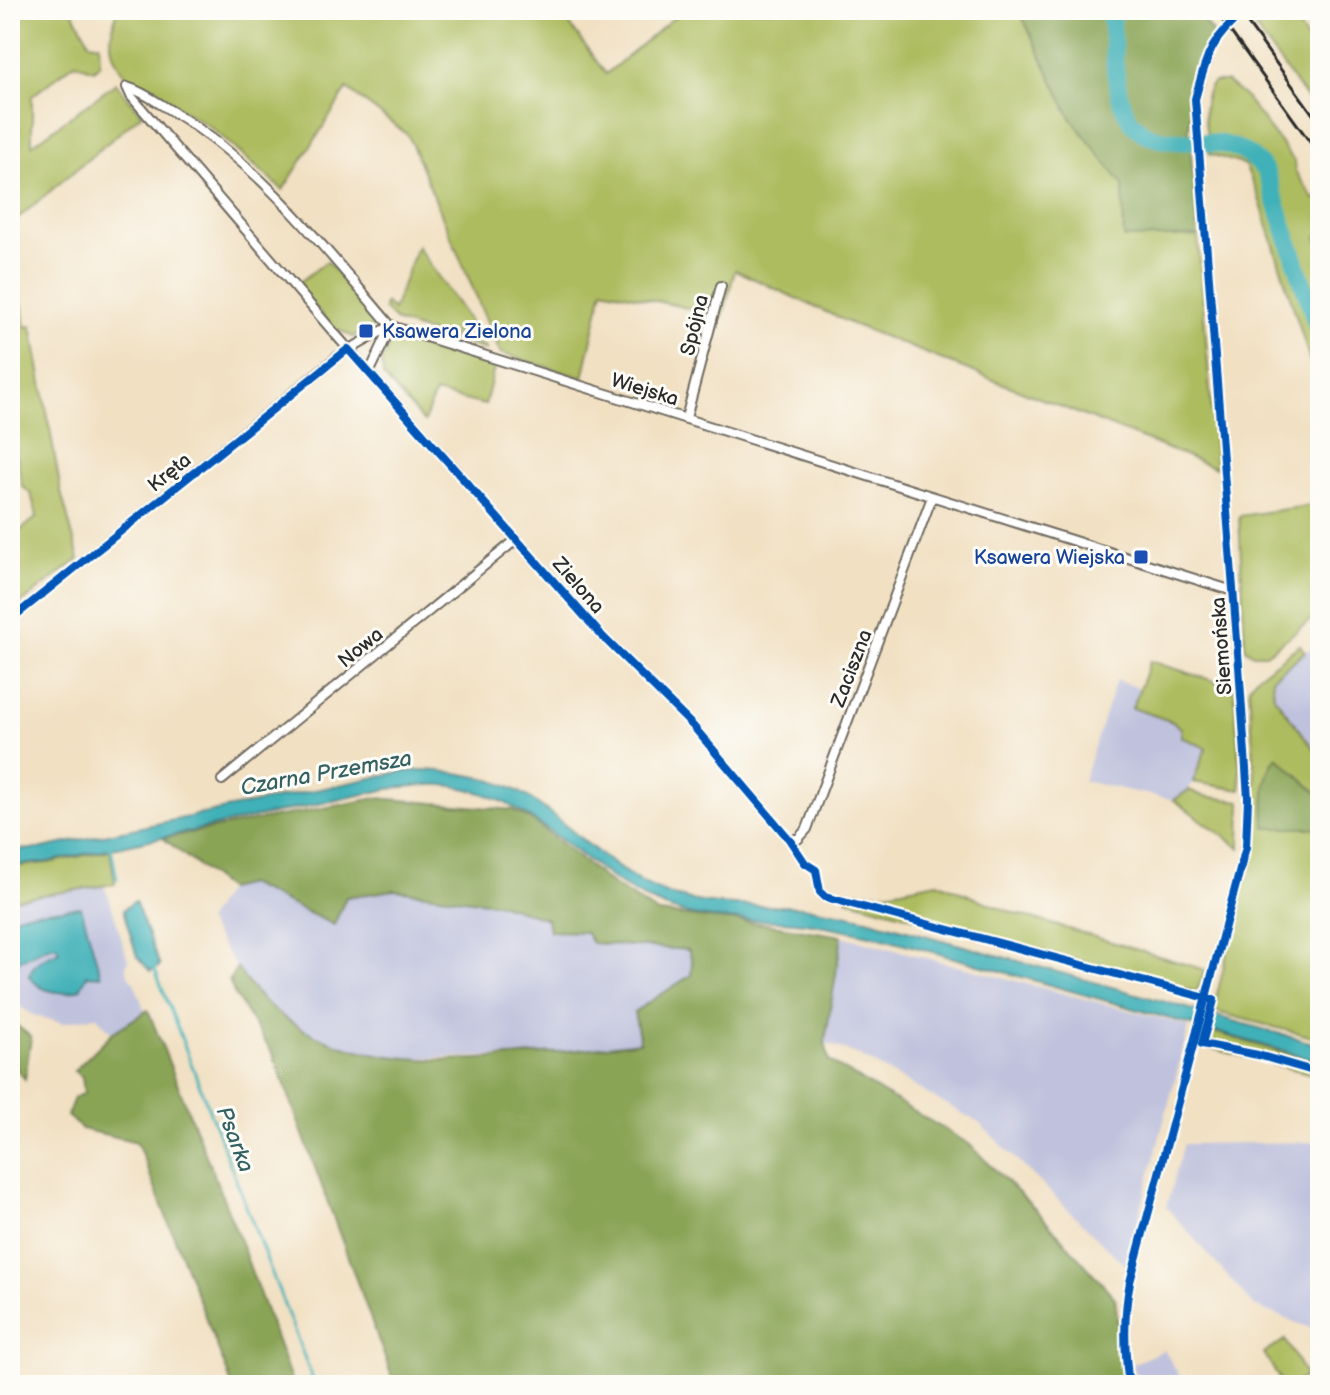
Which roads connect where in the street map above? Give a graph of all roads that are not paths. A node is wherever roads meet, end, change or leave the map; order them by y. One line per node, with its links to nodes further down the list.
1 (1246, 10): 9 (street, Siemońska)
2 (721, 286): 6 (street, Spójna)
3 (391, 326): 4 (street, Kręta); 4 (street, Zielona); 5 (street); 6 (street, Wiejska)
4 (348, 349): 5 (street, Zielona); 10 (street, Kręta)
5 (367, 371): 8 (street, Zielona)
6 (686, 418): 7 (street, Wiejska)
7 (932, 497): 9 (street, Wiejska); 12 (street, Zaciszna)
8 (517, 539): 11 (street, Nowa); 12 (street, Zielona)
9 (1233, 591): 13 (street, Siemońska)
10 (10, 620)
11 (222, 780)
12 (789, 839)
13 (1129, 1385)

